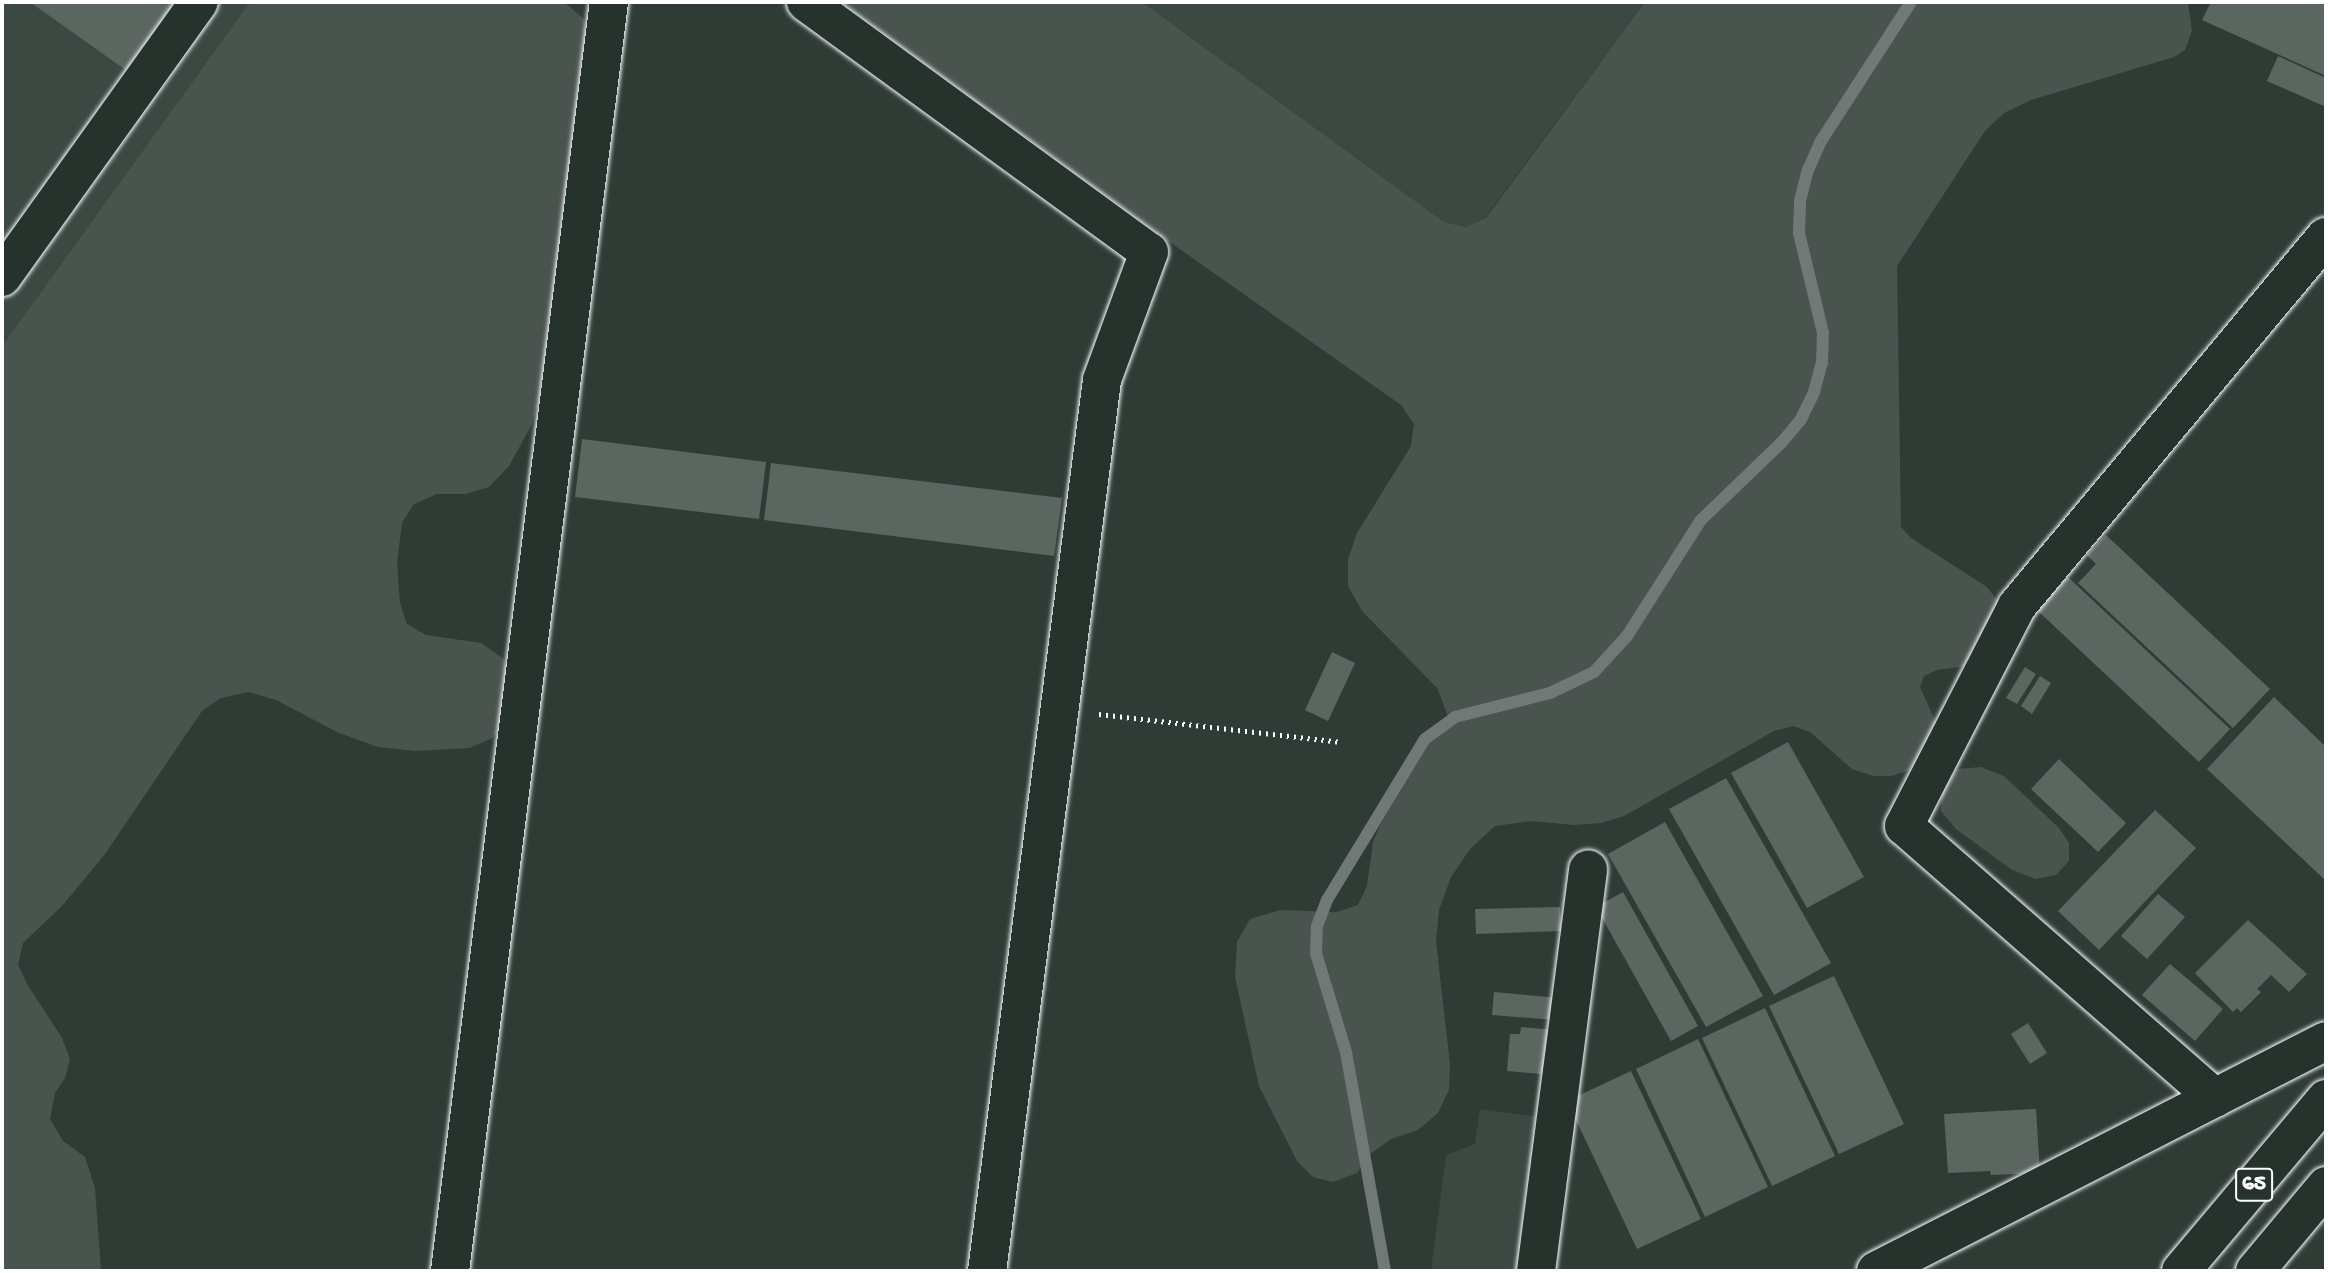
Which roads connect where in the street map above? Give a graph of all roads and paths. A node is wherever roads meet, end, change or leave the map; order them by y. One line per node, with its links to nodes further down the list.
1 (199, 2): 5 (street)
2 (609, 2): 13 (street)
3 (806, 2): 6 (street)
4 (2326, 237): 10 (street)
5 (2, 276)
6 (1059, 709): 7 (path); 14 (street)
7 (1341, 742)
8 (1588, 869): 15 (street)
9 (2326, 1041): 10 (street)
10 (2216, 1098): 16 (street)
11 (2326, 1099): 17 (street, 65)
12 (2326, 1186): 18 (street, 65)
13 (450, 1271)
14 (987, 1271)
15 (1536, 1271)
16 (1876, 1271)
17 (2181, 1271)
18 (2255, 1271)

